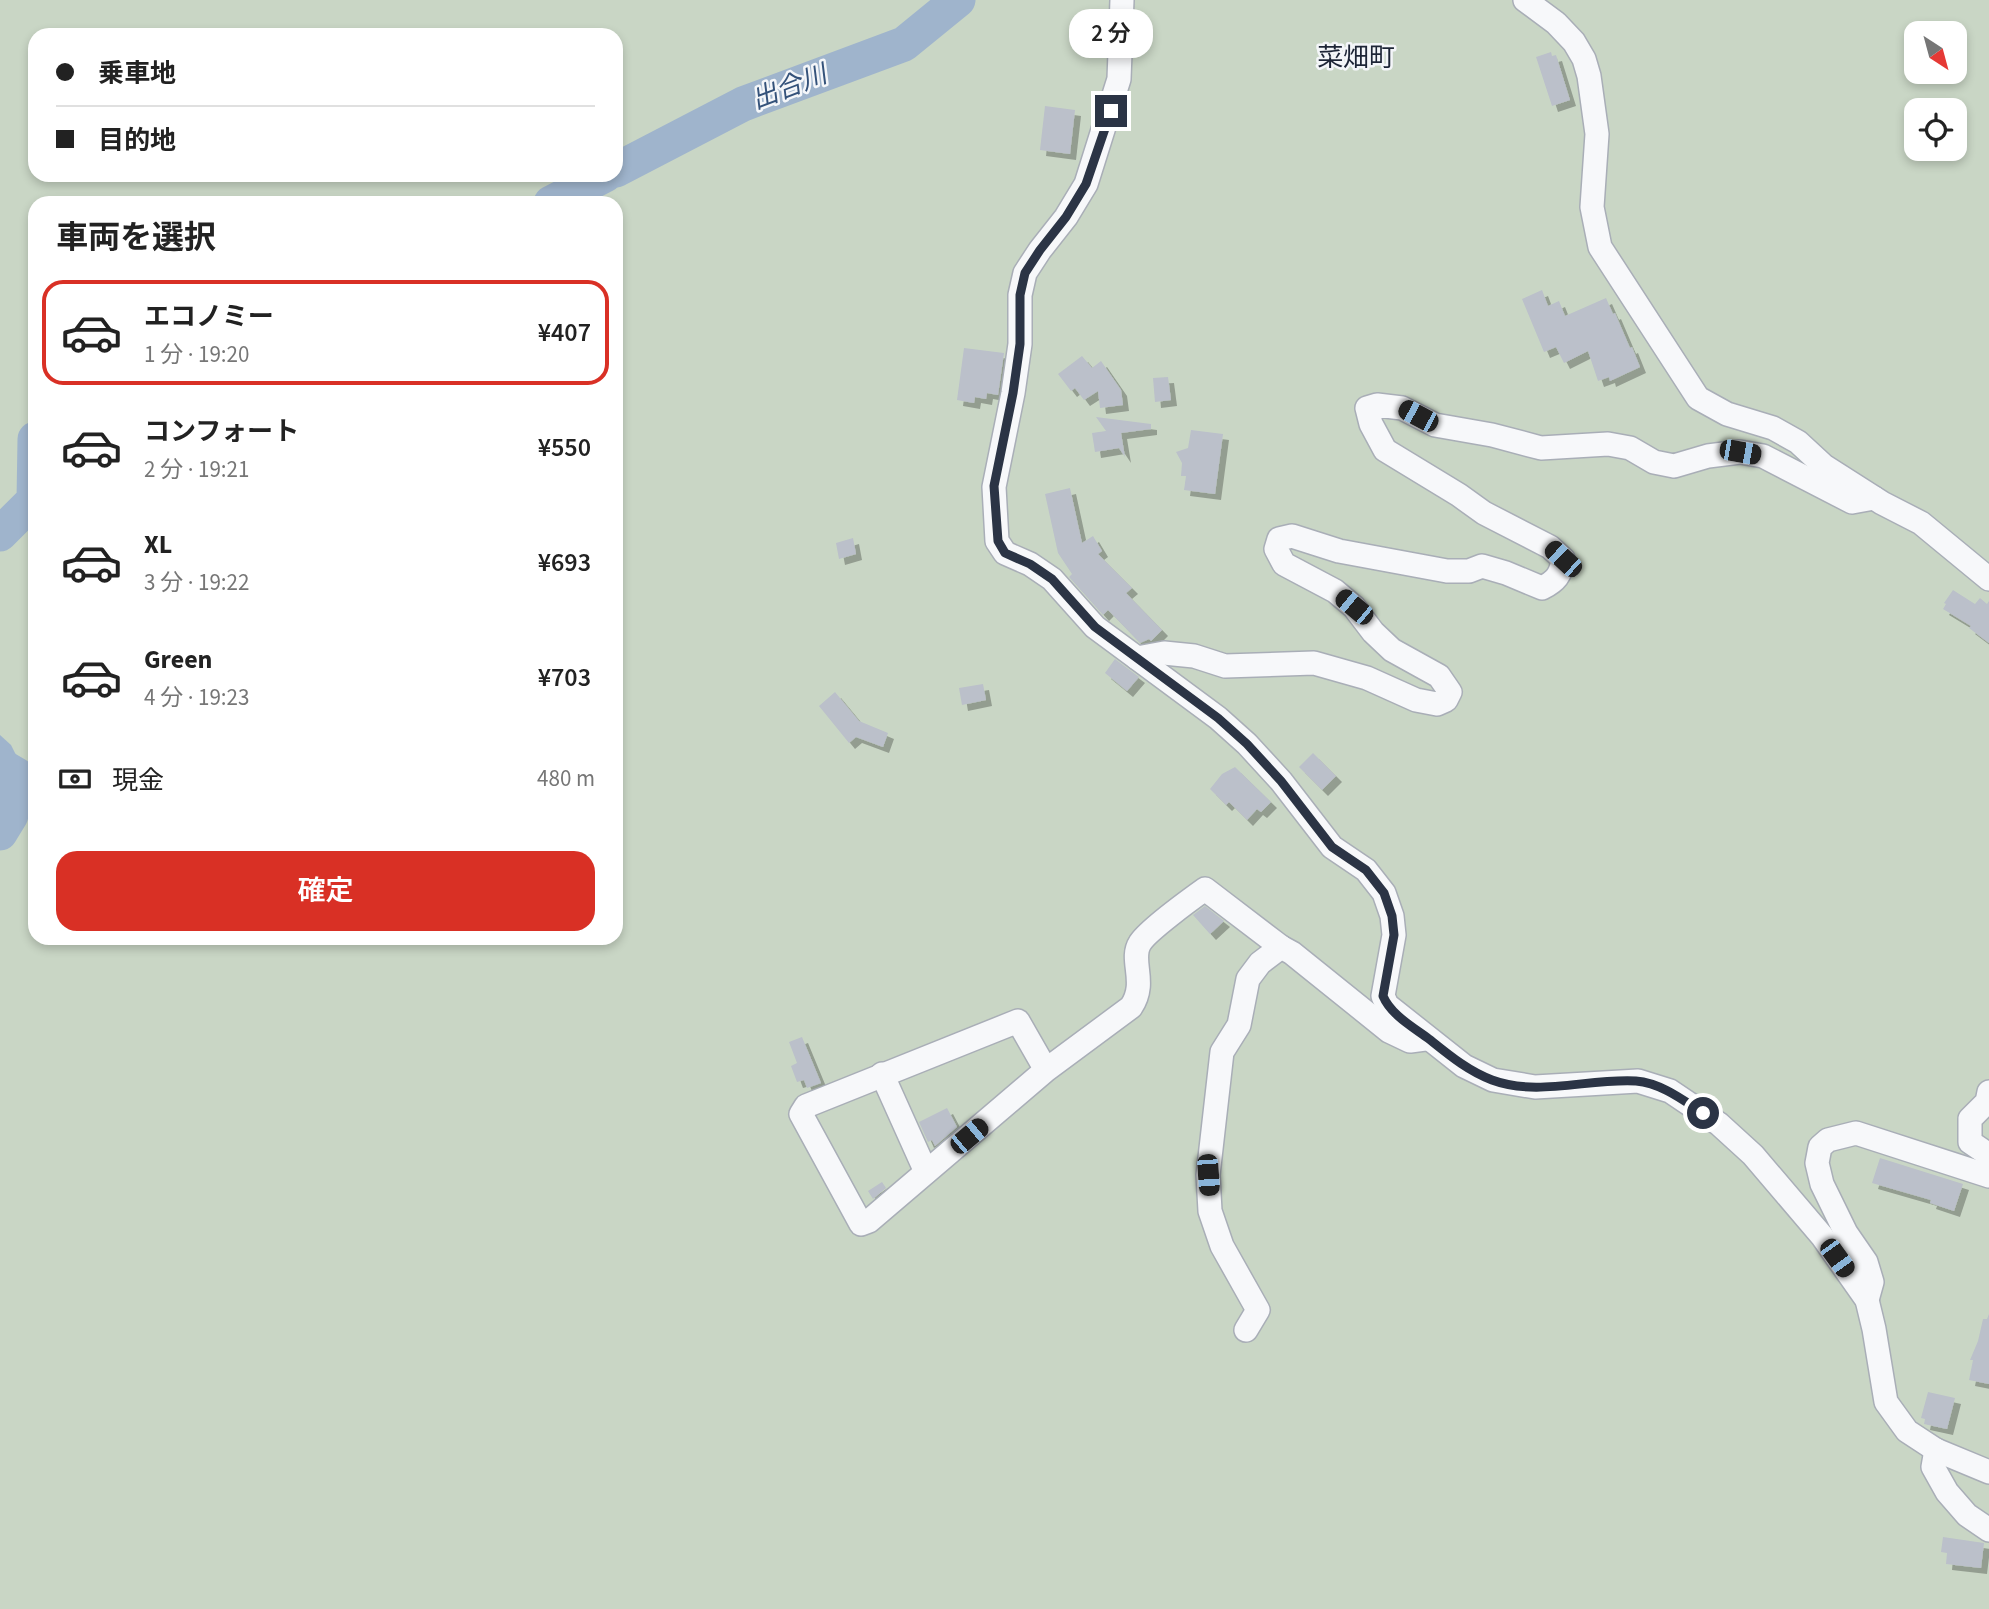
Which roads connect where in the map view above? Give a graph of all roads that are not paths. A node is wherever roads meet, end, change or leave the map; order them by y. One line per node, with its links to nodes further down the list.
1 (1122, 0): 5 (street)
2 (1525, 0): 3 (street)
3 (1874, 498): 4 (street); 5 (street)
4 (1989, 579)
5 (1137, 658): 7 (street)
6 (1281, 947): 7 (street); 8 (street); 15 (street)
7 (1428, 1039): 14 (street)
8 (1046, 1070): 9 (street); 12 (street)
9 (883, 1074): 12 (street); 12 (street)
10 (1989, 1092): 11 (street)
11 (1989, 1155)
12 (926, 1172)
13 (1989, 1176): 14 (street)
14 (1867, 1300): 16 (street)
15 (1246, 1330)
16 (1936, 1450): 17 (street); 18 (street)
17 (1989, 1472)
18 (1989, 1530)

